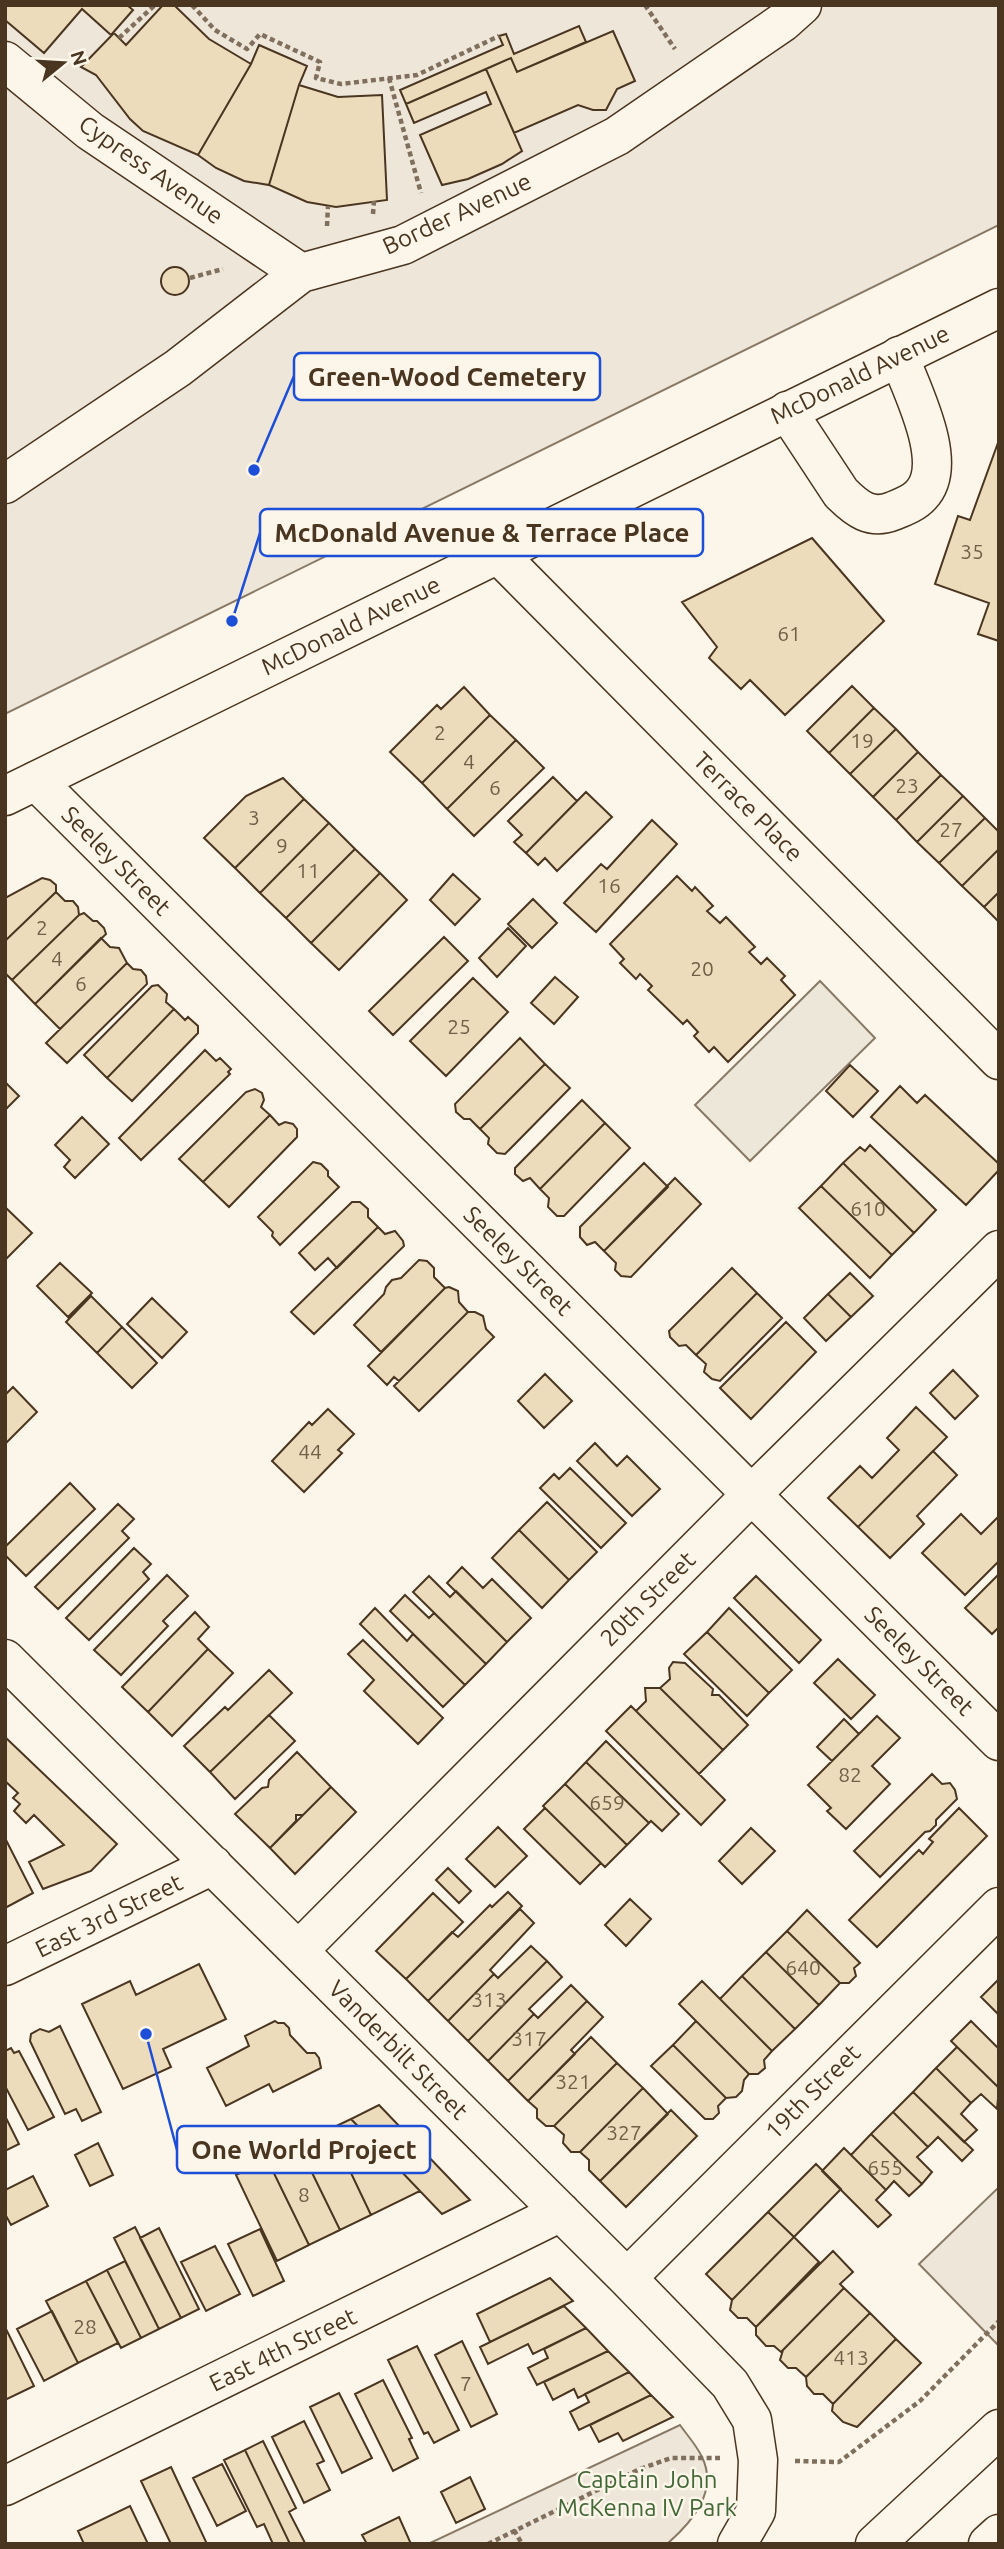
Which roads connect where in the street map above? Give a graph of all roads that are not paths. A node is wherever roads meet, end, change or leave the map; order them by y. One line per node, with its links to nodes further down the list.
1 (802, 5): 3 (main road, Border Avenue)
2 (5, 61): 3 (main road, Cypress Avenue)
3 (301, 273): 7 (main road, Border Avenue)
4 (999, 308): 5 (main road, McDonald Avenue)
5 (899, 356): 6 (main road, McDonald Avenue); 6 (main road)
6 (787, 411): 8 (main road, McDonald Avenue)
7 (5, 484)
8 (498, 554): 9 (main road, McDonald Avenue); 10 (main road, Terrace Place)
9 (21, 789): 12 (main road, Seeley Street)
10 (999, 1060)
11 (999, 1250): 12 (main road, 20th Street)
12 (752, 1494): 14 (main road, Seeley Street); 17 (main road, 20th Street)
13 (5, 1660): 15 (main road, Vanderbilt Street)
14 (999, 1741)
15 (213, 1864): 17 (main road, Vanderbilt Street); 18 (main road, East 3rd Street)
16 (999, 1907): 20 (main road, 19th Street)
17 (299, 1950): 19 (main road, Vanderbilt Street)
18 (5, 1966)
19 (561, 2213): 20 (main road, Vanderbilt Street); 22 (main road, East 4th Street)
20 (627, 2278): 25 (main road, Vanderbilt Street)
21 (999, 2429): 24 (main road)
22 (5, 2487)
23 (999, 2534): 26 (main road)
24 (876, 2543)
25 (737, 2544)
26 (988, 2544)

